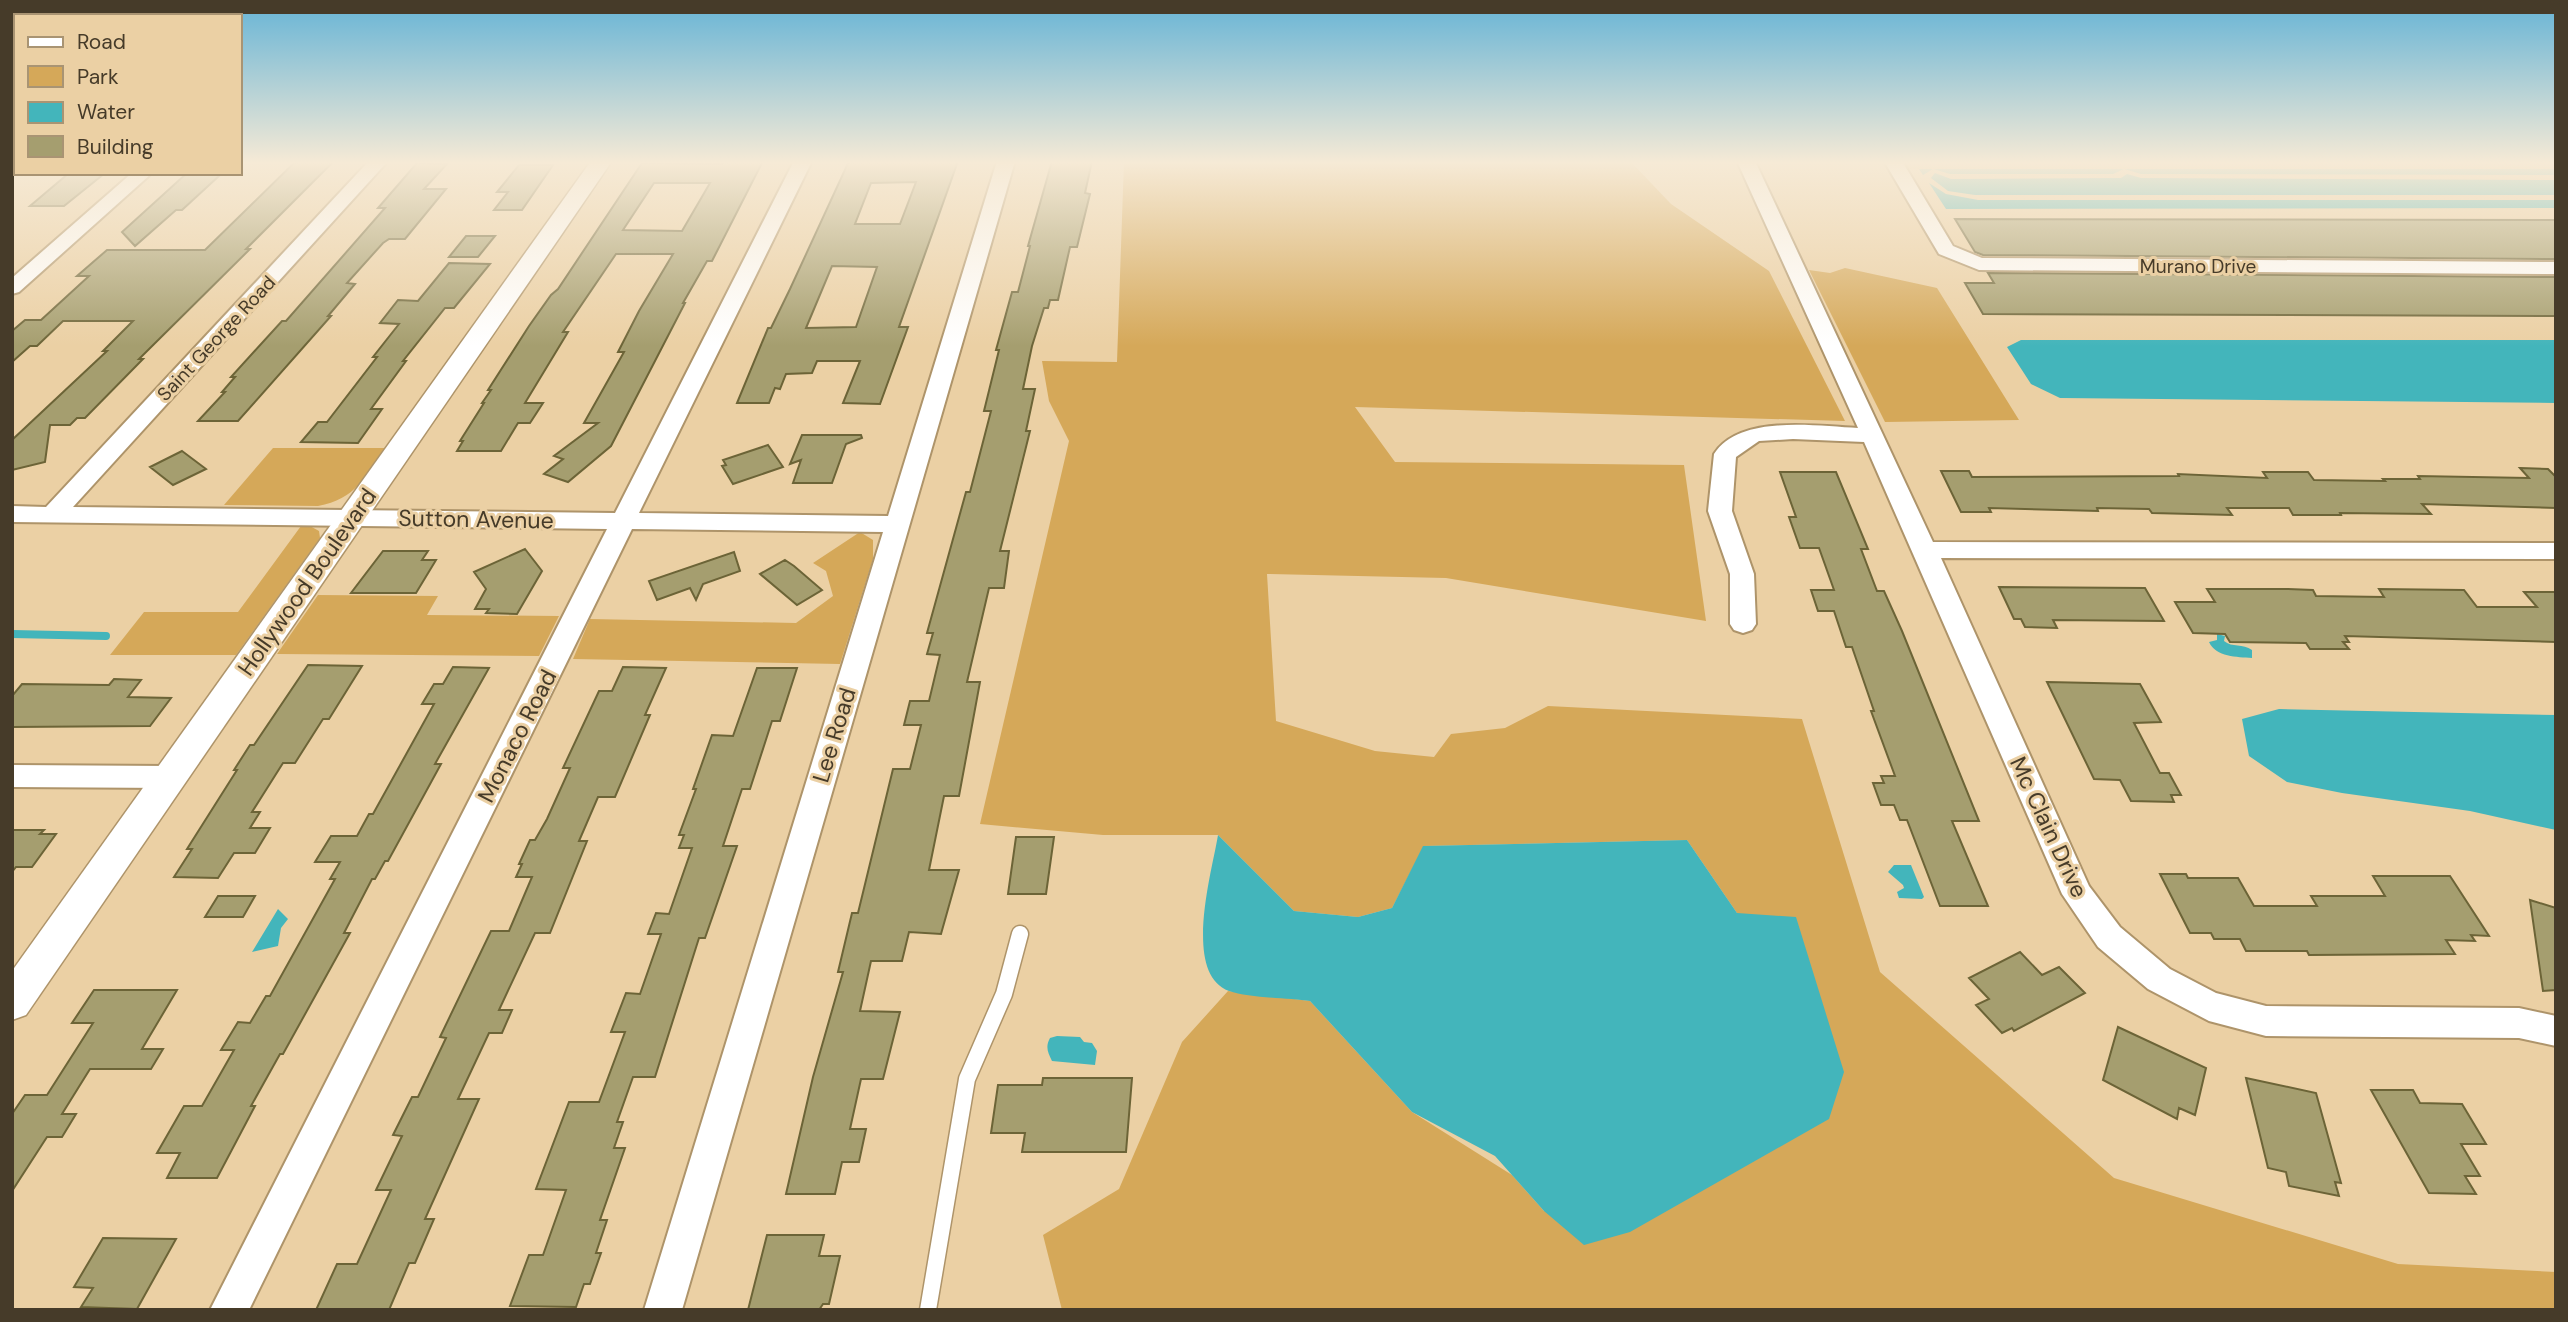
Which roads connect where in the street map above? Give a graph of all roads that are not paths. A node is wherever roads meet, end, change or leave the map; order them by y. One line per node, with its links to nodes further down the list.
1 (87, 223): 9 (street)
2 (322, 223): 12 (street, Saint George Road)
3 (559, 223): 13 (street, Hollywood Boulevard)
4 (772, 223): 14 (street, Monaco Road)
5 (987, 223): 15 (street, Lee Road)
6 (1774, 223): 10 (street, Mc Clain Drive)
7 (1930, 223): 8 (street, Murano Drive)
8 (2556, 268)
9 (12, 288)
10 (1872, 435): 16 (street, Mc Clain Drive); 18 (street)
11 (12, 514): 12 (street, Sutton Avenue)
12 (53, 514): 13 (street, Sutton Avenue)
13 (352, 517): 14 (street, Sutton Avenue); 20 (street, Hollywood Boulevard)
14 (624, 521): 15 (street, Sutton Avenue); 24 (street, Monaco Road)
15 (897, 524): 25 (street, Lee Road)
16 (1925, 550): 17 (street); 23 (street, Mc Clain Drive)
17 (2556, 551)
18 (1743, 624)
19 (12, 776): 20 (street)
20 (170, 778): 22 (street, Hollywood Boulevard)
21 (1020, 934): 26 (lane)
22 (12, 1003)
23 (2556, 1031)
24 (229, 1310)
25 (663, 1310)
26 (928, 1310)

